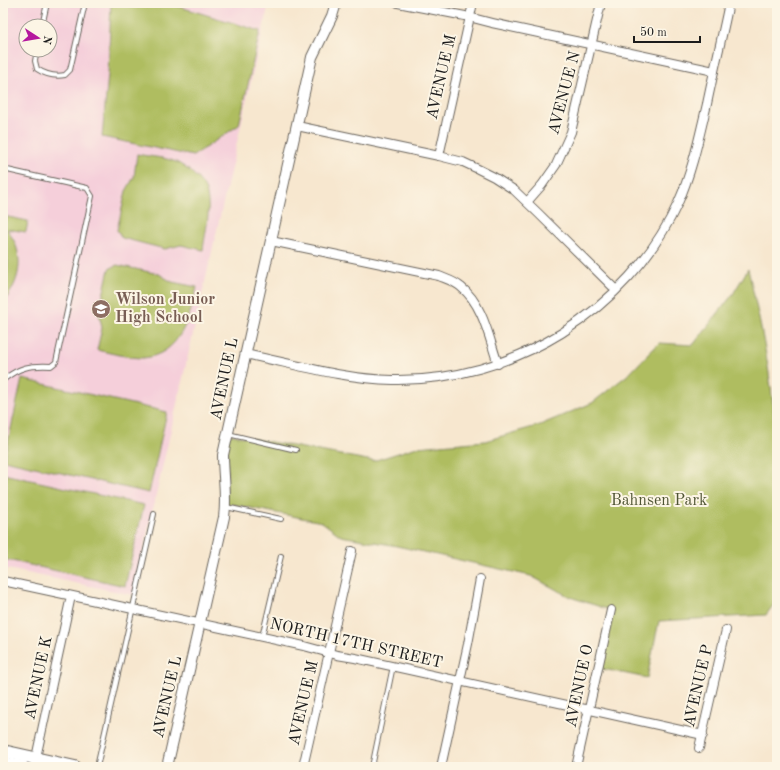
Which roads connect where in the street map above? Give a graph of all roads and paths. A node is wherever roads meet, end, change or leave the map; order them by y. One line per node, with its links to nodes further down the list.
1 (47, 3): 9 (lane)
2 (85, 3): 11 (lane)
3 (336, 3): 13 (street, AVENUE L)
4 (398, 3): 8 (street)
5 (473, 3): 8 (street, AVENUE M)
6 (601, 3): 10 (street, AVENUE N)
7 (729, 3): 12 (street)
8 (470, 17): 10 (street); 14 (street, AVENUE M)
9 (44, 18)
10 (592, 44): 12 (street); 16 (street, AVENUE N)
11 (36, 58)
12 (714, 71): 18 (street)
13 (297, 126): 14 (street); 17 (street, AVENUE L)
14 (439, 156): 16 (street)
15 (3, 169): 21 (lane)
16 (527, 202): 18 (street)
17 (271, 241): 19 (street, AVENUE L); 20 (street)
18 (616, 290): 20 (street)
19 (246, 354): 20 (street); 22 (street, AVENUE L)
20 (498, 364)
21 (3, 380)
22 (228, 434): 23 (lane); 24 (street, AVENUE L)
23 (296, 450)
24 (225, 507): 26 (lane); 34 (street, AVENUE L)
25 (154, 514): 32 (lane)
26 (281, 519)
27 (352, 551): 37 (street, AVENUE M)
28 (281, 556): 36 (lane)
29 (480, 578): 39 (street)
30 (3, 581): 31 (street, NORTH 17TH STREET)
31 (71, 596): 32 (street, NORTH 17TH STREET); 45 (street, AVENUE K)
32 (133, 609): 34 (street, NORTH 17TH STREET); 48 (lane)
33 (610, 610): 40 (street, AVENUE O)
34 (200, 624): 36 (street, NORTH 17TH STREET); 49 (street, AVENUE L)
35 (726, 630): 41 (street, AVENUE P)
36 (262, 638): 37 (street, NORTH 17TH STREET)
37 (330, 653): 38 (street, NORTH 17TH STREET); 50 (street, AVENUE M)
38 (393, 666): 39 (street, NORTH 17TH STREET); 51 (lane)
39 (460, 681): 40 (street, NORTH 17TH STREET); 52 (street)
40 (589, 710): 41 (street, NORTH 17TH STREET); 53 (street, AVENUE O)
41 (703, 734): 42 (street, AVENUE P)
42 (700, 748)
43 (3, 751): 45 (main road)
44 (3, 763): 46 (main road)
45 (35, 763): 47 (main road)
46 (23, 767)
47 (75, 767)
48 (98, 767)
49 (167, 767)
50 (303, 767)
51 (372, 767)
52 (441, 767)
53 (576, 767)

